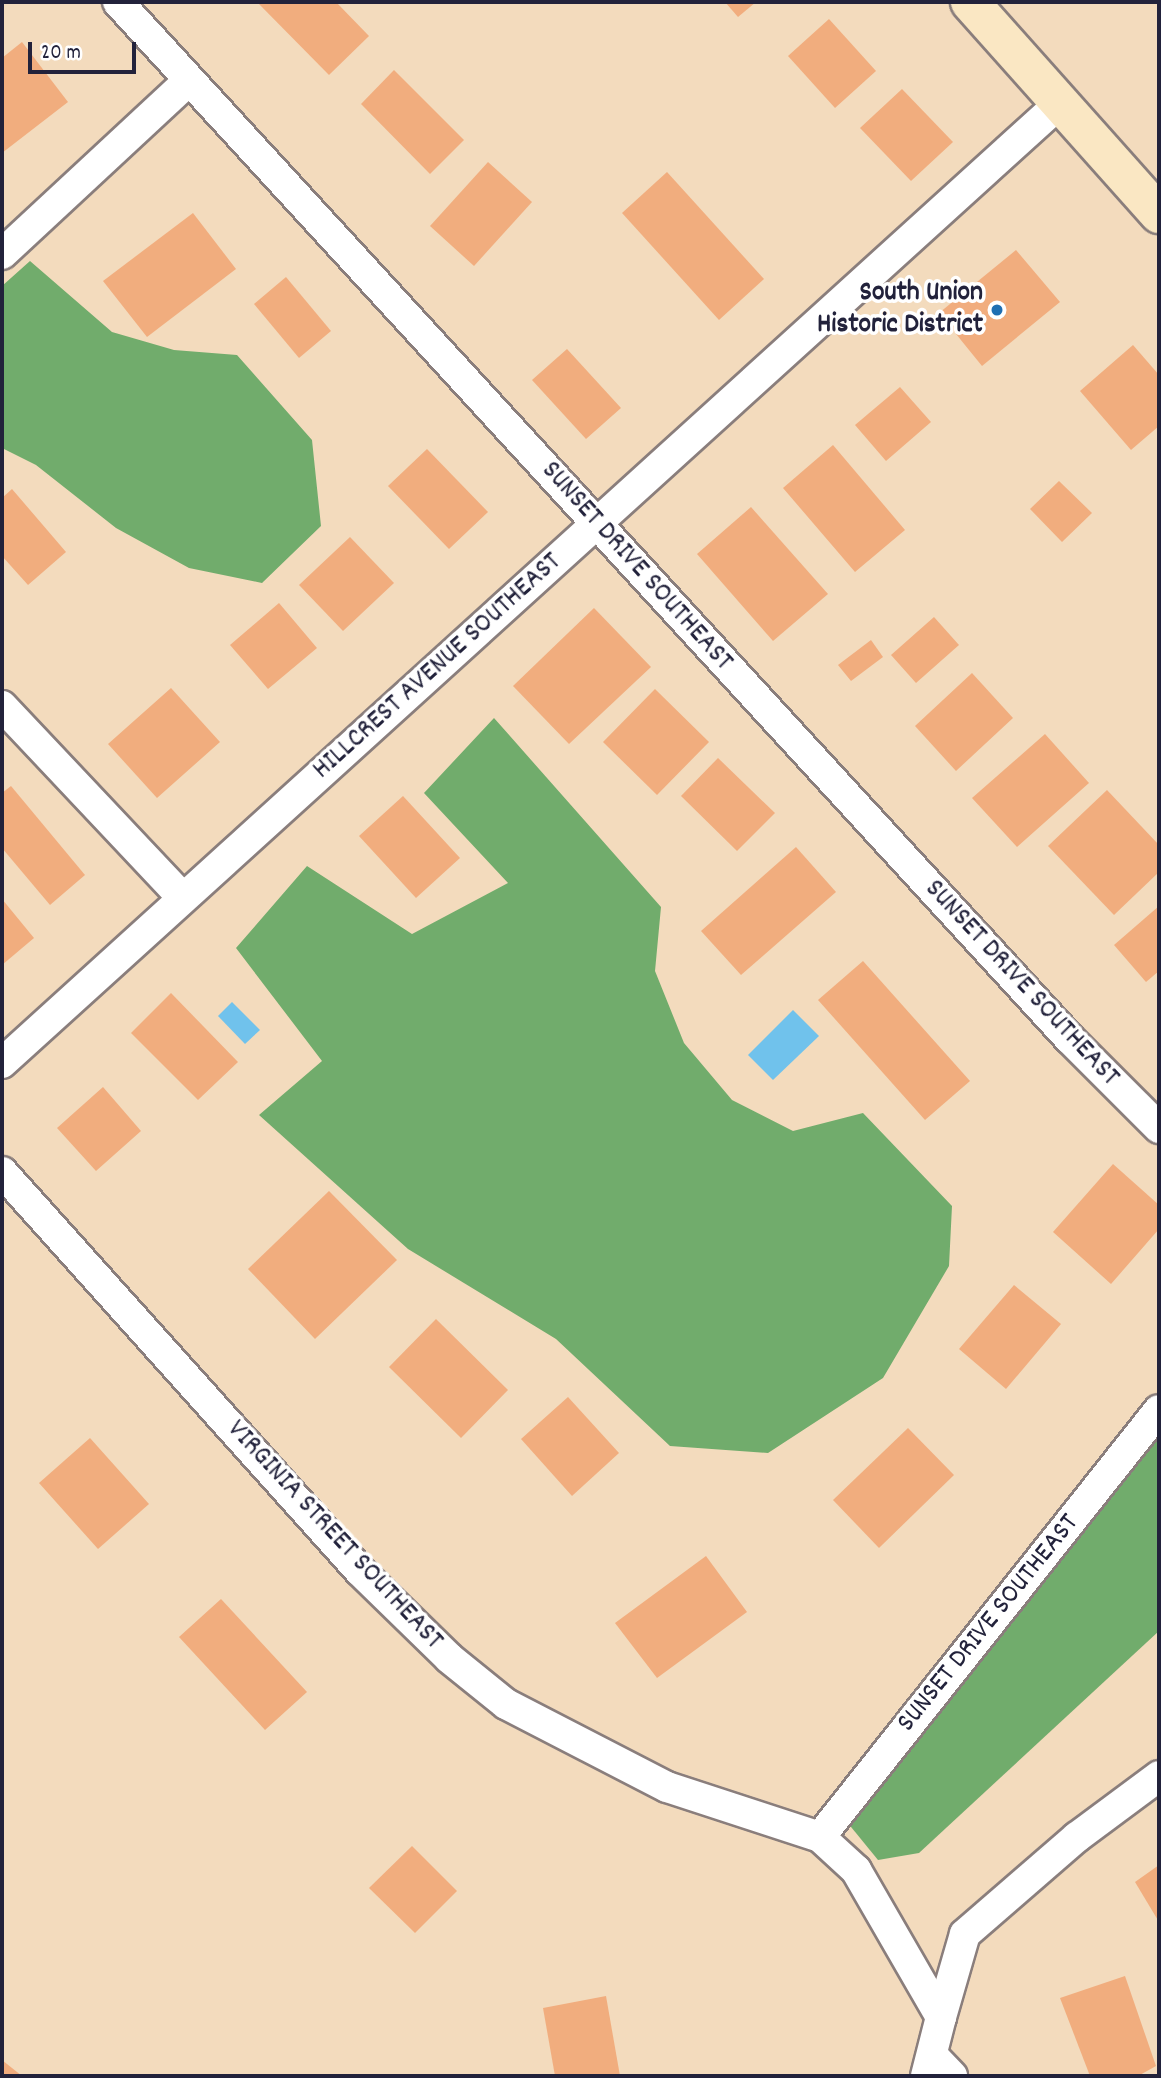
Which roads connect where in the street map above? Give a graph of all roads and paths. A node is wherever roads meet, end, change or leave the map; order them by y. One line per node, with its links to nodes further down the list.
1 (118, 2): 3 (street, SUNSET DRIVE SOUTHEAST)
2 (970, 2): 4 (main road)
3 (189, 80): 6 (street); 7 (street, SUNSET DRIVE SOUTHEAST)
4 (1061, 102): 5 (main road); 7 (street, HILLCREST AVENUE SOUTHEAST)
5 (1159, 214)
6 (2, 254)
7 (596, 524): 9 (street, HILLCREST AVENUE SOUTHEAST); 11 (street, SUNSET DRIVE SOUTHEAST)
8 (2, 706): 9 (street)
9 (183, 898): 10 (street, HILLCREST AVENUE SOUTHEAST)
10 (2, 1063)
11 (1159, 1128)
12 (2, 1172): 15 (street, VIRGINIA STREET SOUTHEAST)
13 (1159, 1410): 15 (street, SUNSET DRIVE SOUTHEAST)
14 (1159, 1776): 16 (street)
15 (820, 1837): 16 (street, VIRGINIA STREET SOUTHEAST)
16 (942, 2017): 17 (street)
17 (936, 2069)

